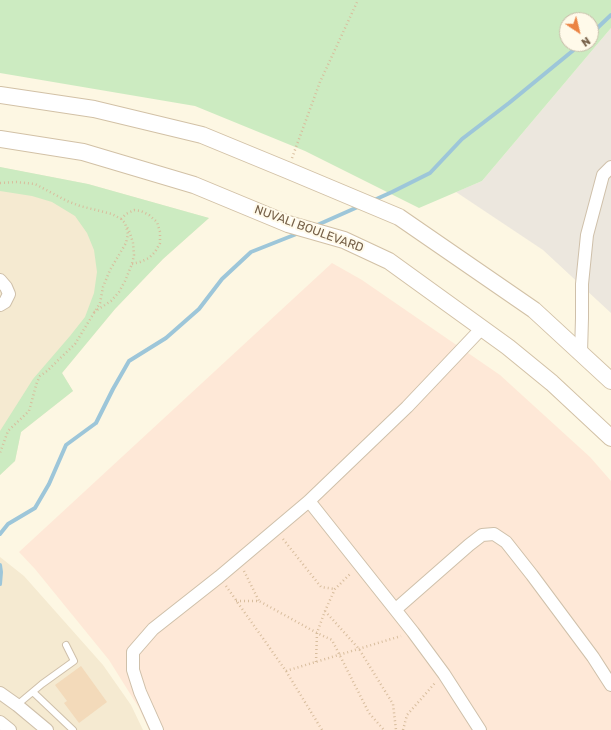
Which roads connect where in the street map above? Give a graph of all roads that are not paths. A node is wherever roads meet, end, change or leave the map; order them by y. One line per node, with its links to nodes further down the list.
1 (0, 95): 7 (main road)
2 (0, 139): 6 (main road, NUVALI BOULEVARD)
3 (611, 167): 7 (street)
4 (0, 280): 5 (street)
5 (0, 305)
6 (482, 328): 9 (main road, NUVALI BOULEVARD); 10 (street)
7 (581, 353): 8 (main road)
8 (611, 381)
9 (611, 438)
10 (309, 500): 11 (street); 21 (street)
11 (396, 609): 13 (street); 22 (street)
12 (66, 645): 14 (lane)
13 (611, 685)
14 (33, 692): 16 (lane); 20 (lane)
15 (0, 693): 16 (street)
16 (17, 705): 19 (street)
17 (0, 722): 18 (street)
18 (10, 730)
19 (47, 730)
20 (73, 730)
21 (157, 730)
22 (480, 730)

